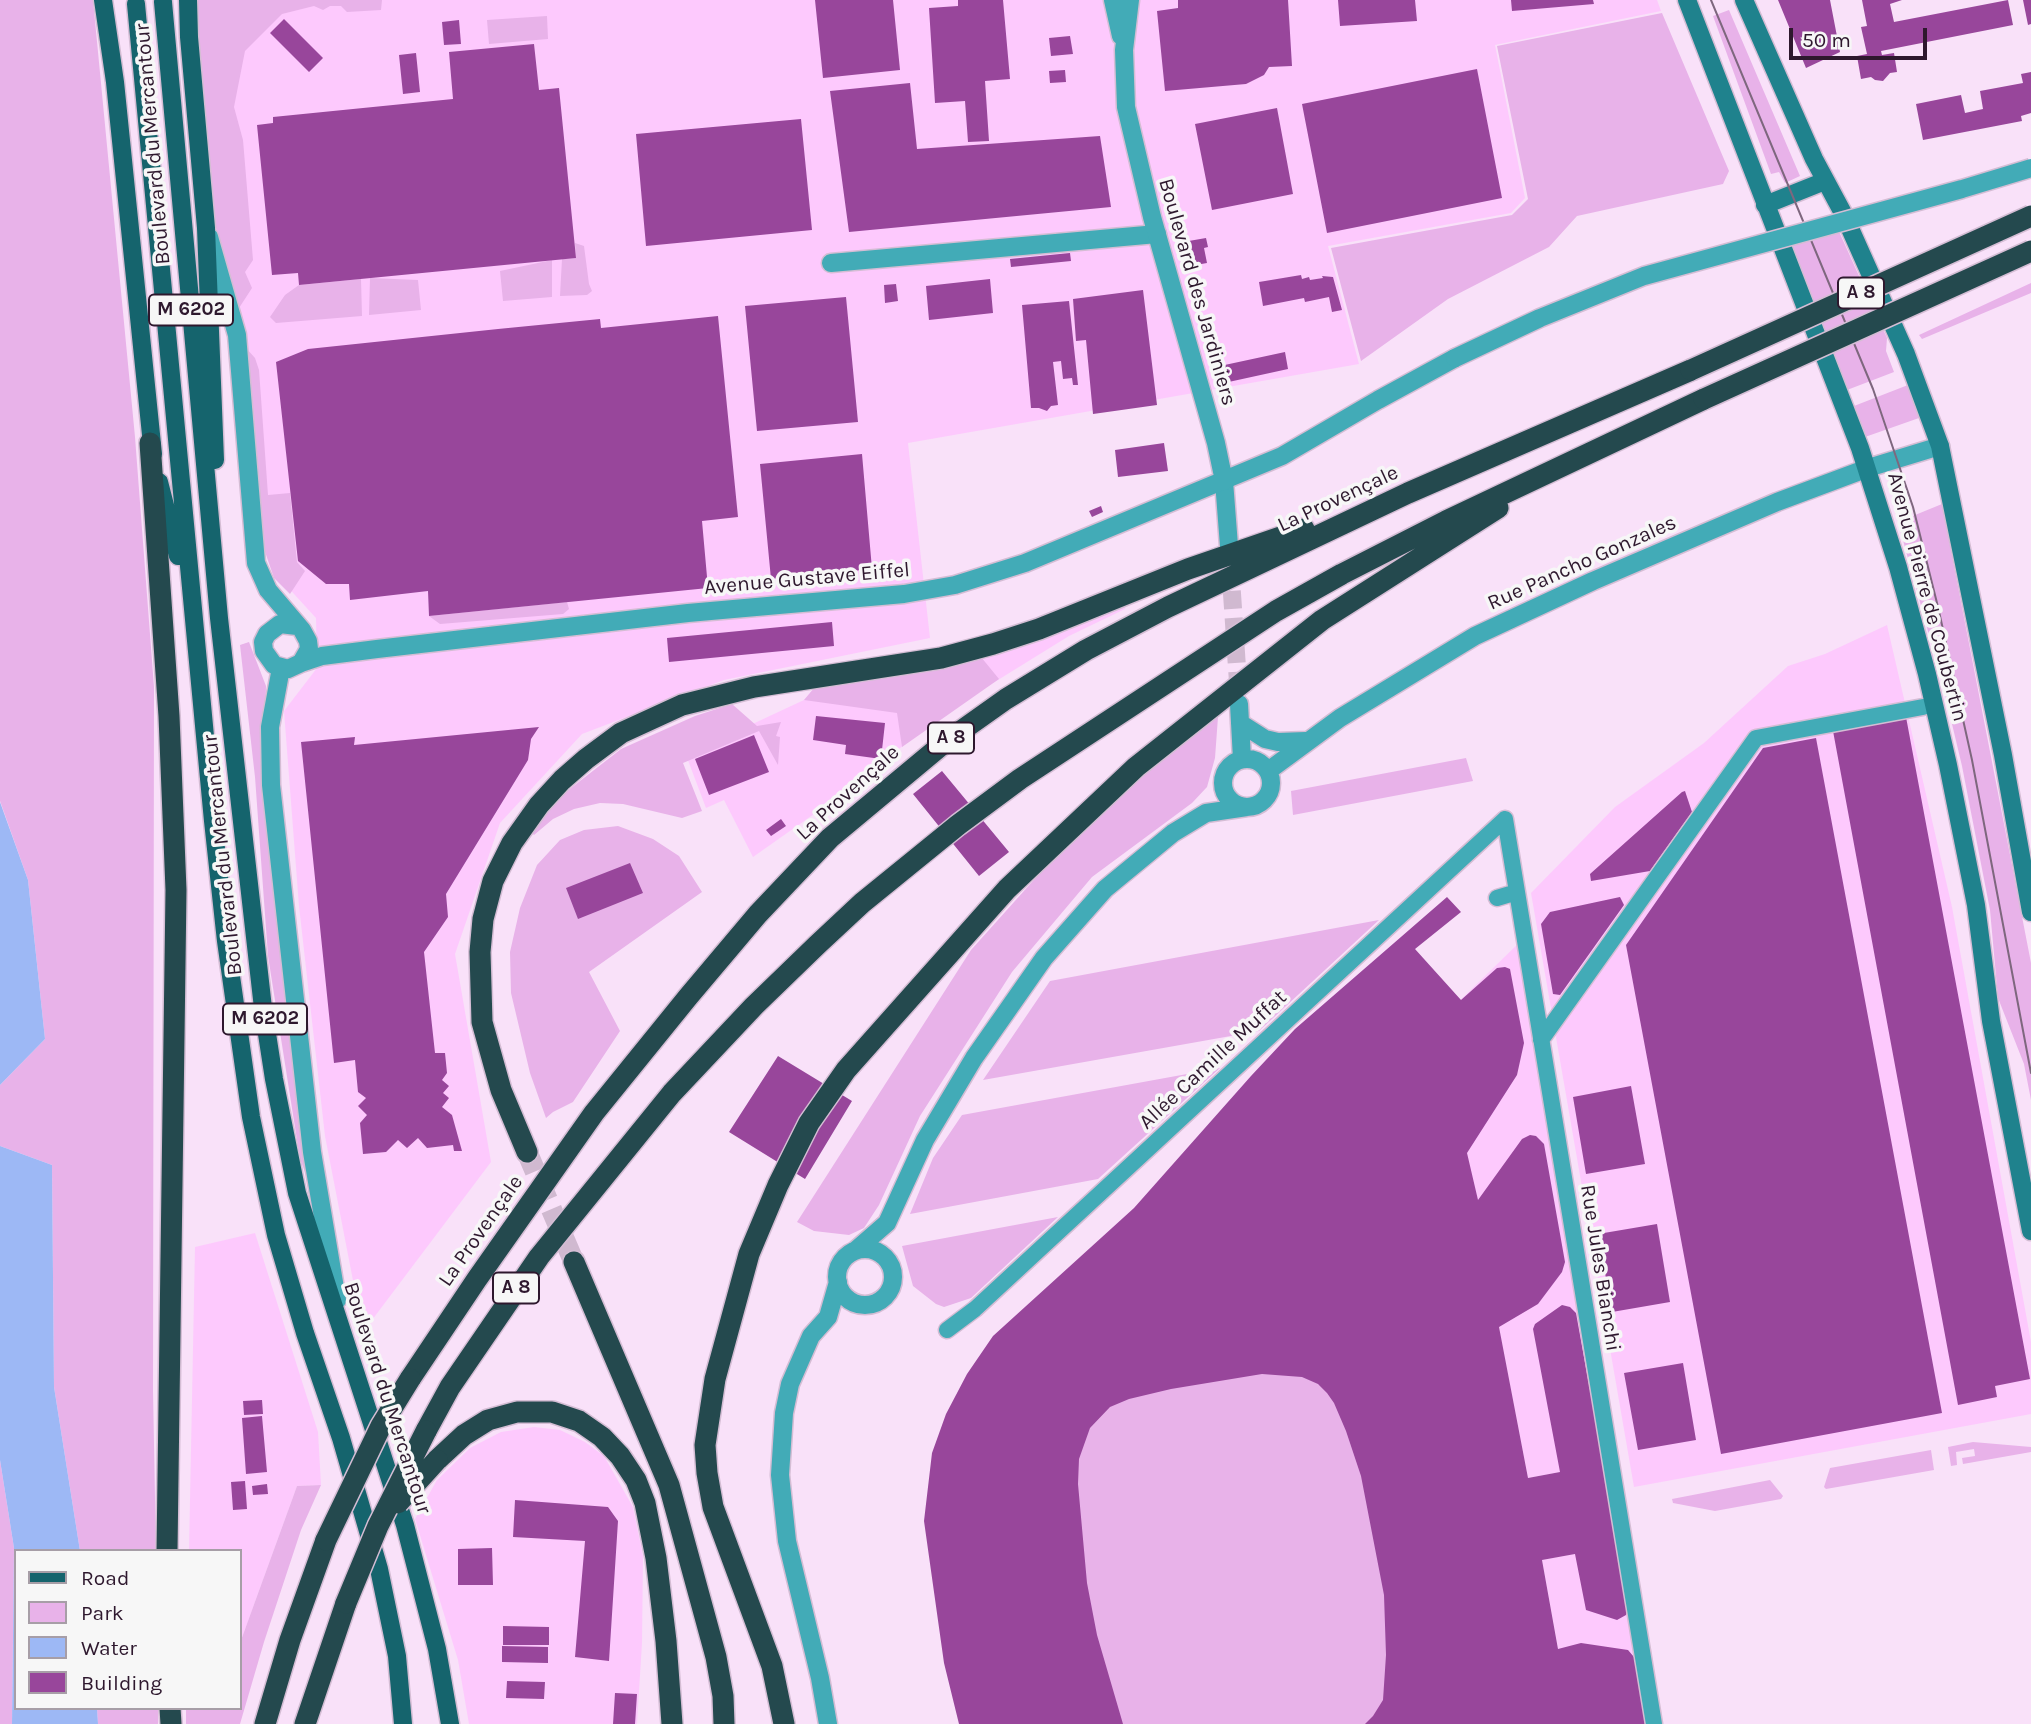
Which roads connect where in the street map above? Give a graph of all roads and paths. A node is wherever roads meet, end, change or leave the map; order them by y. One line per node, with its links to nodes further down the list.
1 (103, 0): 11 (main road)
2 (114, 0): 11 (main road)
3 (188, 0): 16 (main road)
4 (1113, 0): 10 (street, Boulevard des Jardiniers)
5 (1130, 0): 10 (street, Boulevard des Jardiniers)
6 (1686, 0): 14 (main road, Avenue Pierre de Coubertin)
7 (1744, 0): 13 (main road, Avenue Pierre de Coubertin)
8 (163, 2): 28 (main road, Boulevard du Mercantour / M 6202)
9 (136, 4): 27 (main road, Boulevard du Mercantour / M 6202)
10 (1124, 50): 17 (street, Boulevard des Jardiniers)
11 (115, 82): 20 (main road)
12 (2031, 168): 24 (street, Avenue Gustave Eiffel, bridge)
13 (1825, 181): 14 (main road); 21 (main road, Avenue Pierre de Coubertin)
14 (1765, 205): 22 (main road, Avenue Pierre de Coubertin)
15 (2031, 216): 25 (highway, La Provençale / A 8, bridge)
16 (206, 228): 28 (main road); 29 (street)
17 (1157, 234): 19 (street); 24 (street, Boulevard des Jardiniers)
18 (2031, 251): 23 (highway, A 8, bridge)
19 (831, 264)
20 (150, 443): 27 (main road); 60 (highway)
21 (1940, 446): 22 (street, Rue Pancho Gonzales); 46 (main road, Avenue Pierre de Coubertin)
22 (1868, 468): 37 (street, Rue Pancho Gonzales); 50 (main road, Avenue Pierre de Coubertin)
23 (1549, 474): 59 (highway, A 8, bridge); 67 (highway)
24 (1224, 481): 26 (street, Boulevard des Jardiniers); 31 (street, Avenue Gustave Eiffel)
25 (1408, 493): 48 (highway); 61 (highway, La Provençale / A 8, bridge)
26 (1229, 546)
27 (192, 614): 63 (main road, Boulevard du Mercantour / M 6202)
28 (219, 618): 58 (main road, Boulevard du Mercantour / M 6202)
29 (297, 626): 30 (street); 33 (street)
30 (308, 641): 31 (street, Avenue Gustave Eiffel); 32 (street)
31 (377, 649): 32 (street, Avenue Gustave Eiffel)
32 (301, 663): 33 (street)
33 (281, 668): 58 (street)
34 (1239, 704): 36 (street)
35 (1923, 707): 47 (street)
36 (1240, 723): 37 (street); 38 (street)
37 (1306, 741): 39 (street, Rue Pancho Gonzales)
38 (1242, 759): 39 (street); 40 (street)
39 (1268, 771): 41 (street)
40 (1222, 783): 41 (street); 42 (street)
41 (1247, 807): 42 (street)
42 (1206, 813): 49 (street)
43 (1505, 819): 44 (street, Rue Jules Bianchi); 57 (street, Allée Camille Muffat)
44 (1517, 892): 45 (street); 47 (street, Rue Jules Bianchi)
45 (1497, 898)
46 (2031, 912)
47 (1541, 1040): 69 (street, Rue Jules Bianchi)
48 (527, 1152)
49 (887, 1223): 51 (street); 53 (street)
50 (2031, 1231)
51 (856, 1251): 53 (street); 54 (street)
52 (574, 1262): 66 (highway)
53 (893, 1274): 55 (street)
54 (838, 1282): 55 (street); 56 (street)
55 (867, 1304): 56 (street)
56 (828, 1317): 68 (street)
57 (947, 1330)
58 (342, 1338): 64 (main road, Boulevard du Mercantour / M 6202)
59 (378, 1526): 62 (highway, A 8, bridge); 65 (highway, bridge)
60 (167, 1549)
61 (265, 1724)
62 (305, 1724)
63 (404, 1724)
64 (450, 1724)
65 (672, 1724)
66 (724, 1724)
67 (784, 1724)
68 (828, 1724)
69 (1654, 1724)

